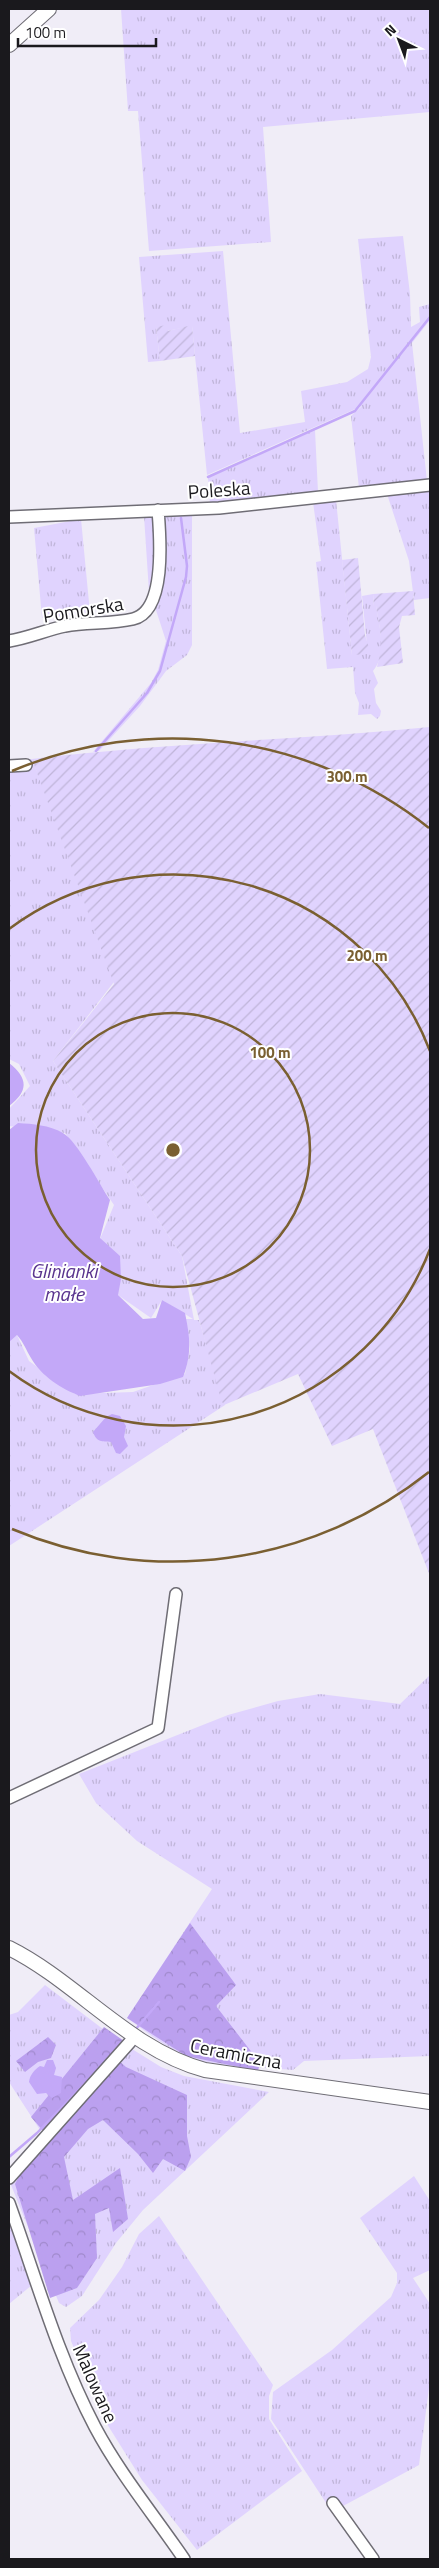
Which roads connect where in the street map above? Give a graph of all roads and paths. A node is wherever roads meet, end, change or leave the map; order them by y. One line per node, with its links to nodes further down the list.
1 (49, 9): 2 (street)
2 (9, 45)
3 (430, 486): 4 (street, Poleska)
4 (158, 510): 5 (street, Poleska); 6 (street, Pomorska)
5 (9, 517)
6 (9, 641)
7 (26, 765): 8 (street)
8 (9, 766)
9 (176, 1594): 10 (street)
10 (9, 1798)
11 (9, 1948): 12 (street, Ceramiczna)
12 (132, 2033): 13 (street, Ceramiczna); 14 (street)
13 (430, 2102)
14 (9, 2178)
15 (9, 2203): 17 (street, Malowane)
16 (333, 2503): 18 (street)
17 (184, 2559)
18 (373, 2559)

